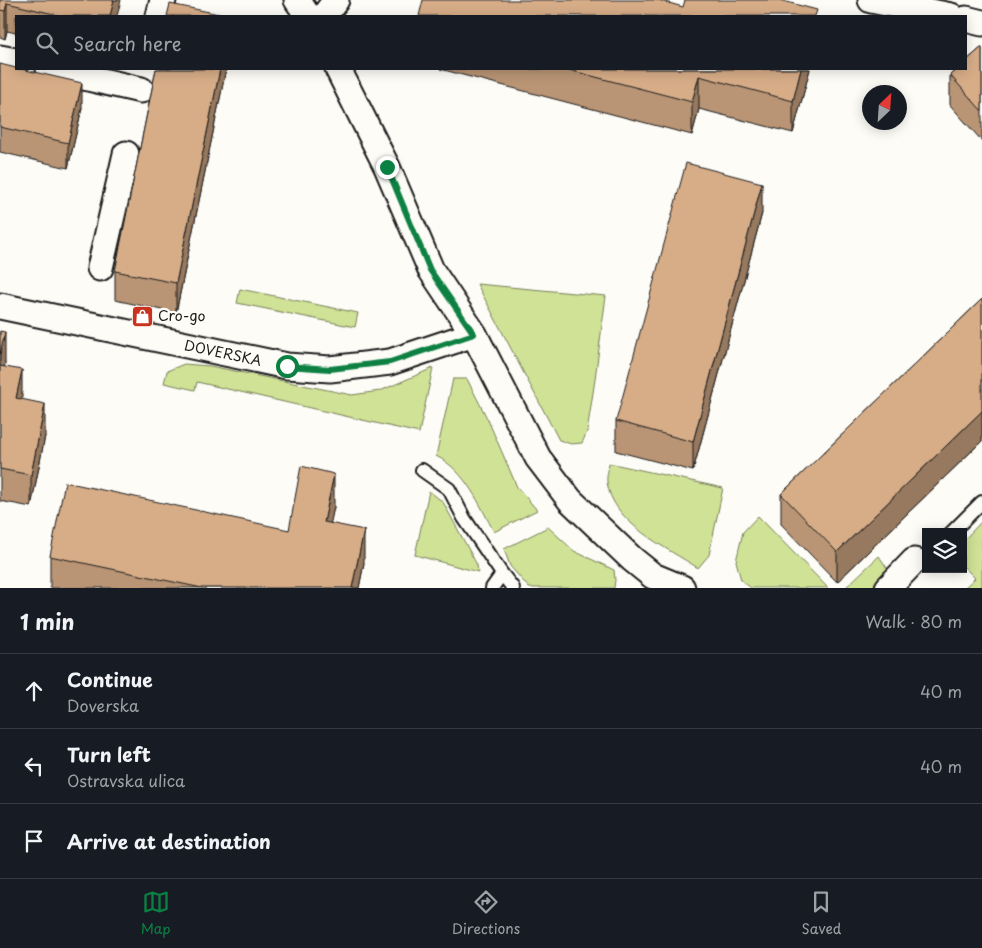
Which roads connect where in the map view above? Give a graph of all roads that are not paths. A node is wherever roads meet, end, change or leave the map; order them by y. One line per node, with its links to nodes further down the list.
1 (163, 0): 5 (street)
2 (297, 0): 6 (street)
3 (336, 0): 7 (street)
4 (870, 0): 8 (street)
5 (159, 15)
6 (307, 15)
7 (325, 15)
8 (945, 15)
9 (967, 20): 10 (street)
10 (982, 23)
11 (0, 58): 12 (street)
12 (15, 61)
13 (54, 70): 15 (street)
14 (338, 70): 19 (street)
15 (142, 88)
16 (126, 154): 17 (street)
17 (100, 268)
18 (0, 306): 19 (street, DOVERSKA)
19 (474, 334): 25 (street)
20 (422, 470): 24 (lane)
21 (982, 502): 22 (lane)
22 (956, 528)
23 (914, 561): 29 (street)
24 (502, 574): 26 (lane); 27 (lane)
25 (649, 582): 28 (street)
26 (492, 588)
27 (513, 588)
28 (682, 588)
29 (888, 588)

